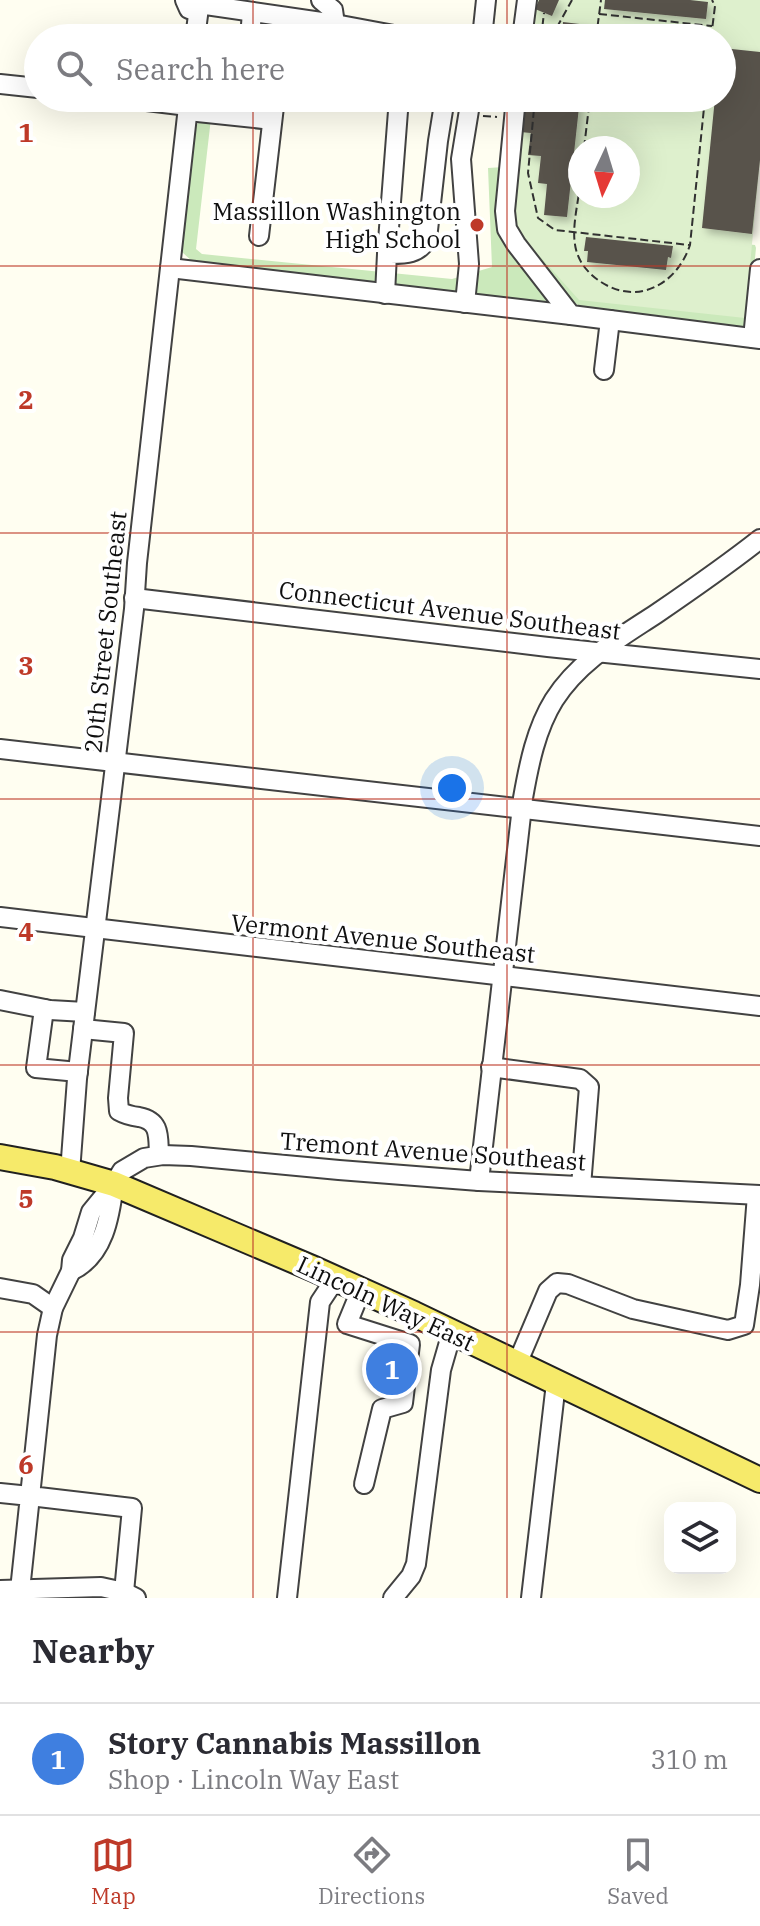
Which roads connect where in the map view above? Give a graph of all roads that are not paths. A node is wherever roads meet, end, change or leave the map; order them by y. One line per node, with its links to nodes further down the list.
1 (321, 0): 7 (street)
2 (486, 0): 8 (street)
3 (527, 0): 9 (street)
4 (195, 4): 5 (street)
5 (252, 12): 6 (street); 7 (street)
6 (251, 24)
7 (335, 24)
8 (483, 24)
9 (524, 24)
10 (0, 84): 11 (street)
11 (24, 87)
12 (187, 112): 22 (street, 20th Street Southeast)
13 (227, 112): 19 (street)
14 (273, 112): 19 (street)
15 (398, 112): 21 (street)
16 (443, 112): 21 (street)
17 (468, 112): 25 (street)
18 (515, 112): 26 (street)
19 (272, 120): 20 (street)
20 (259, 236)
21 (387, 254): 24 (street)
22 (170, 268): 24 (street); 31 (street, 20th Street Southeast)
23 (760, 269): 28 (street)
24 (385, 294): 25 (street)
25 (465, 303): 26 (street)
26 (571, 315): 27 (street)
27 (610, 320): 28 (street); 29 (street)
28 (756, 338)
29 (604, 370)
30 (760, 539): 32 (street)
31 (134, 598): 32 (street, Connecticut Avenue Southeast); 35 (street, 20th Street Southeast)
32 (600, 652): 33 (street, Connecticut Avenue Southeast); 36 (street)
33 (760, 669)
34 (0, 749): 35 (street)
35 (115, 763): 36 (street); 39 (street, 20th Street Southeast)
36 (521, 809): 37 (street); 40 (street)
37 (760, 836)
38 (0, 917): 39 (street, Vermont Avenue Southeast)
39 (95, 929): 40 (street, Vermont Avenue Southeast); 44 (street, 20th Street Southeast)
40 (501, 976): 42 (street, Vermont Avenue Southeast); 45 (street)
41 (0, 1000): 43 (street)
42 (760, 1006)
43 (44, 1009): 44 (street); 46 (street)
44 (84, 1021): 46 (street, 20th Street Southeast); 47 (street)
45 (491, 1067): 50 (street); 52 (street)
46 (78, 1072): 49 (street, 20th Street Southeast)
47 (159, 1155): 50 (street, Tremont Avenue Southeast); 51 (street, Tremont Avenue Southeast)
48 (0, 1157): 49 (main road, Lincoln Way East)
49 (70, 1172): 51 (main road, Lincoln Way East)
50 (479, 1181): 52 (street, Tremont Avenue Southeast)
51 (114, 1184): 54 (main road, Lincoln Way East); 57 (street)
52 (581, 1186): 53 (street, Tremont Avenue Southeast)
53 (758, 1195): 61 (street)
54 (336, 1278): 56 (main road, Lincoln Way East); 70 (street)
55 (0, 1288): 57 (street)
56 (361, 1290): 58 (main road, Lincoln Way East); 60 (street)
57 (53, 1308): 66 (street)
58 (414, 1314): 59 (main road, Lincoln Way East); 60 (street)
59 (452, 1332): 61 (main road, Lincoln Way East); 71 (street)
60 (410, 1344): 64 (street)
61 (517, 1364): 62 (main road, Lincoln Way East)
62 (556, 1383): 63 (main road, Lincoln Way East); 72 (street)
63 (760, 1480)
64 (364, 1484)
65 (0, 1493): 66 (street)
66 (30, 1496): 68 (street); 69 (street)
67 (0, 1590): 68 (street)
68 (20, 1590): 69 (street)
69 (130, 1595)
70 (287, 1598)
71 (393, 1598)
72 (531, 1598)

